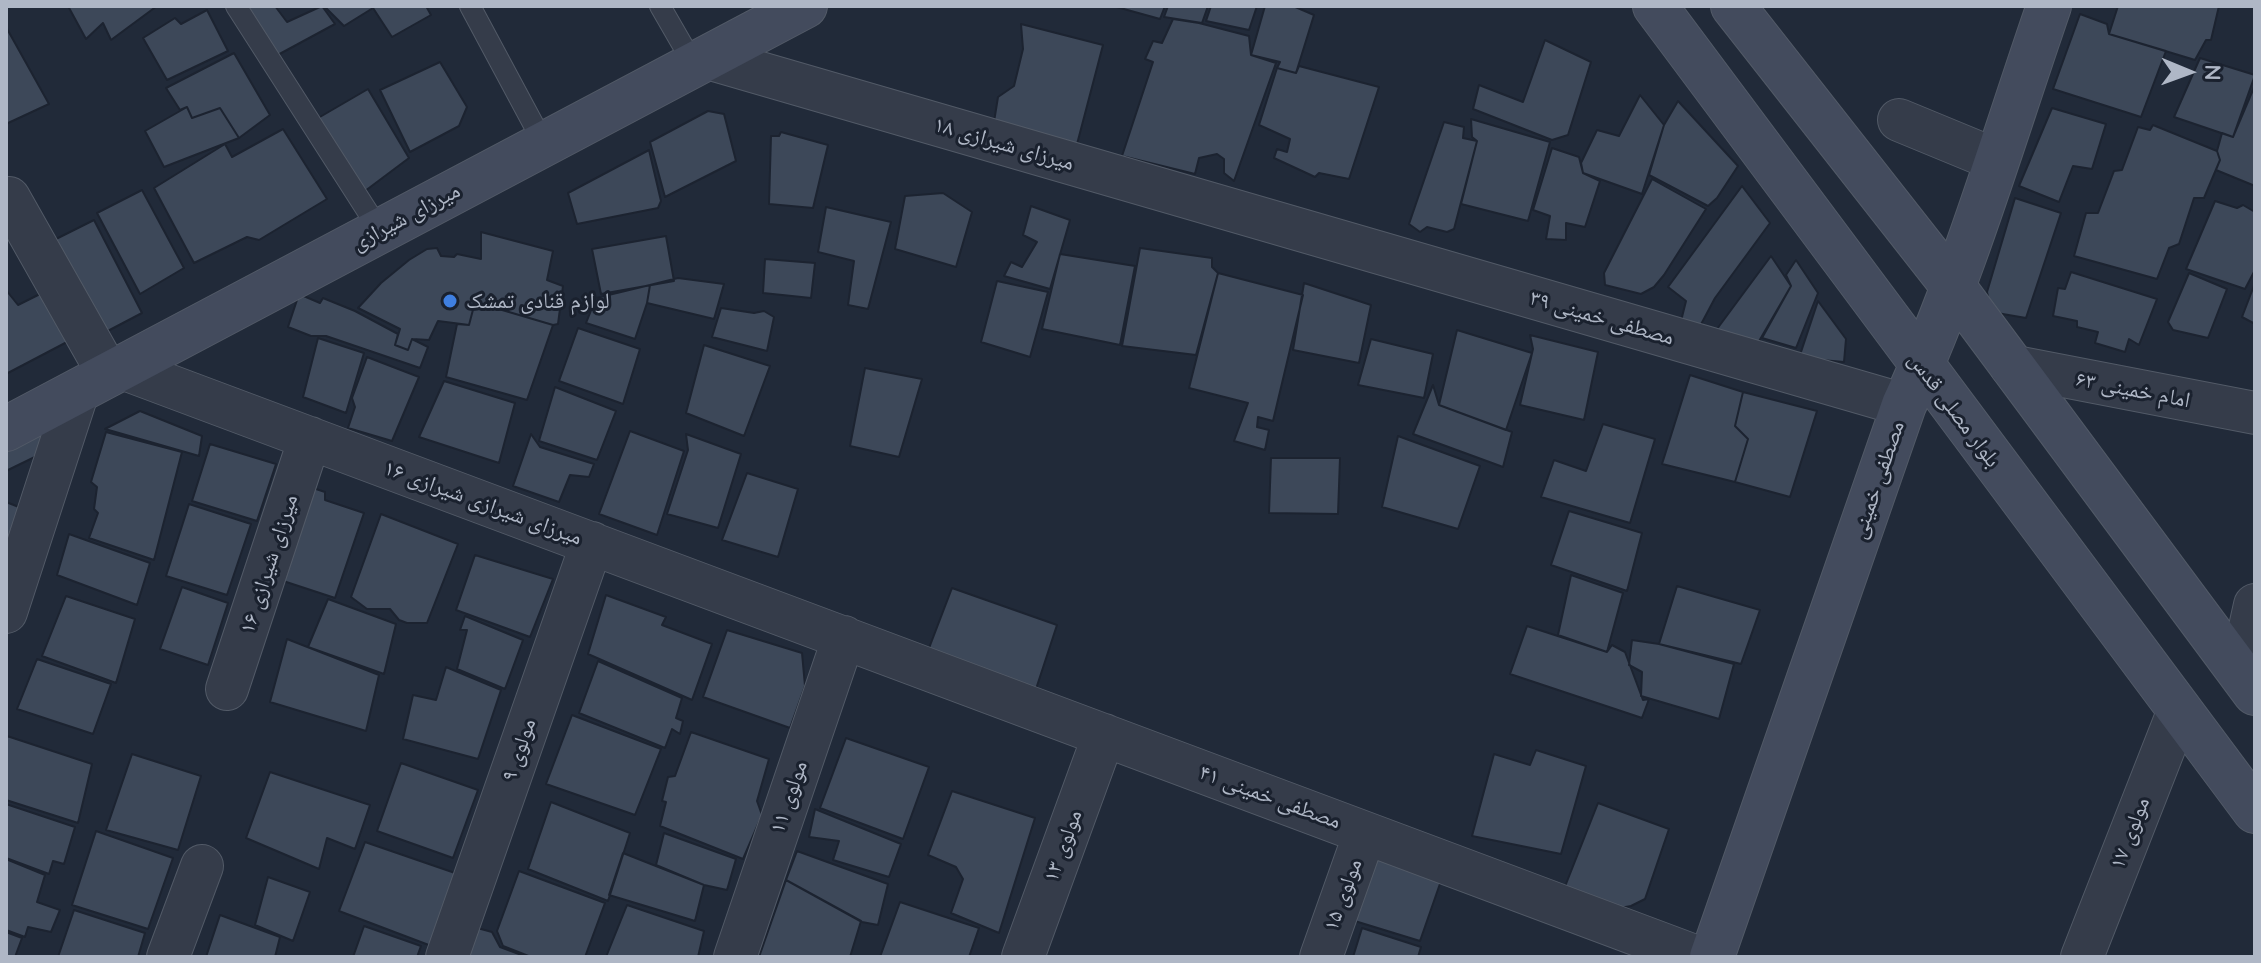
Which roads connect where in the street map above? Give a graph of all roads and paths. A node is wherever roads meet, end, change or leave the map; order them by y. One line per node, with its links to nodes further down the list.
1 (236, 6): 14 (lane)
2 (470, 6): 10 (lane)
3 (660, 6): 8 (lane)
4 (805, 6): 8 (main road, میرزای شیرازی)
5 (1733, 6): 15 (main road)
6 (2041, 8): 11 (main road, مصطفی خمینی)
7 (1650, 9): 18 (main road, بلوار مصلی قدس)
8 (701, 61): 10 (main road, میرزای شیرازی); 13 (street, میرزای شیرازی ۱۸)
9 (1899, 120): 11 (street)
10 (544, 144): 14 (main road, میرزای شیرازی)
11 (1996, 160): 15 (main road, مصطفی خمینی)
12 (9, 198): 17 (street)
13 (1301, 230): 18 (street, مصطفی خمینی ۳۹)
14 (380, 231): 17 (main road, میرزای شیرازی)
15 (1952, 285): 16 (main road); 18 (main road, مصطفی خمینی)
16 (2011, 366): 19 (street, امام خمینی ۶۳); 26 (main road)
17 (103, 378): 20 (main road, میرزای شیرازی); 21 (street, میرزای شیرازی شیرازی ۱۶); 24 (street)
18 (1912, 386): 28 (main road, بلوار مصلی قدس); 39 (main road, مصطفی خمینی)
19 (2255, 413)
20 (6, 429)
21 (310, 438): 22 (street, میرزای شیرازی شیرازی ۱۶); 27 (street, میرزای شیرازی ۱۶)
22 (592, 543): 25 (street, میرزای شیرازی شیرازی ۱۶); 34 (street, مولوی ۹)
23 (2255, 605): 26 (street)
24 (6, 612)
25 (844, 637): 29 (street, مصطفی خمینی ۴۱); 35 (street, مولوی ۱۱)
26 (2248, 682)
27 (227, 689)
28 (2179, 710): 30 (main road, بلوار مصلی قدس); 40 (street, مولوی ۱۷)
29 (1104, 735): 31 (street, مصطفی خمینی ۴۱); 36 (street, مولوی ۱۳)
30 (2255, 811)
31 (1365, 833): 37 (street, مولوی ۱۵); 38 (street, مصطفی خمینی ۴۱)
32 (202, 866): 33 (street)
33 (168, 957)
34 (447, 957)
35 (735, 957)
36 (1023, 957)
37 (1321, 957)
38 (1697, 957)
39 (1712, 957)
40 (2082, 957)

